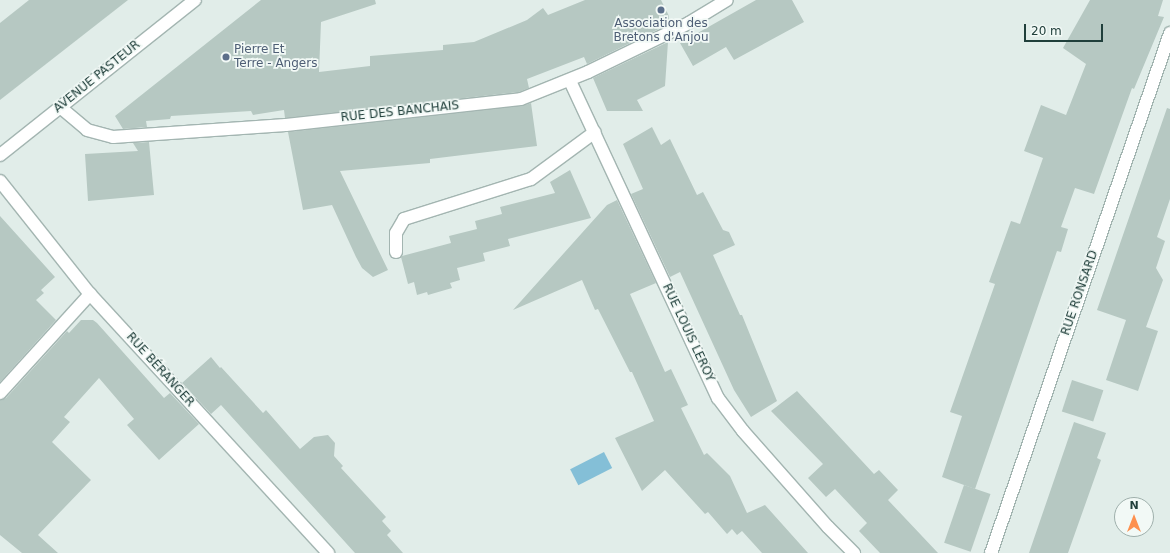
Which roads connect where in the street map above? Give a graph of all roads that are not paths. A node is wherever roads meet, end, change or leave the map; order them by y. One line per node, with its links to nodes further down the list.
1 (195, 0): 5 (street, AVENUE PASTEUR)
2 (727, 0): 4 (street, RUE DES BANCHAIS)
3 (1170, 33): 14 (street, RUE RONSARD)
4 (570, 81): 5 (street, RUE DES BANCHAIS); 6 (street, RUE LOUIS LEROY)
5 (60, 107): 7 (street, AVENUE PASTEUR)
6 (595, 132): 9 (street); 13 (street, RUE LOUIS LEROY)
7 (0, 155)
8 (0, 181): 10 (street, RUE BÉRANGER)
9 (396, 252)
10 (90, 294): 11 (street); 12 (street, RUE BÉRANGER)
11 (0, 393)
12 (328, 553)
13 (854, 553)
14 (990, 553)

